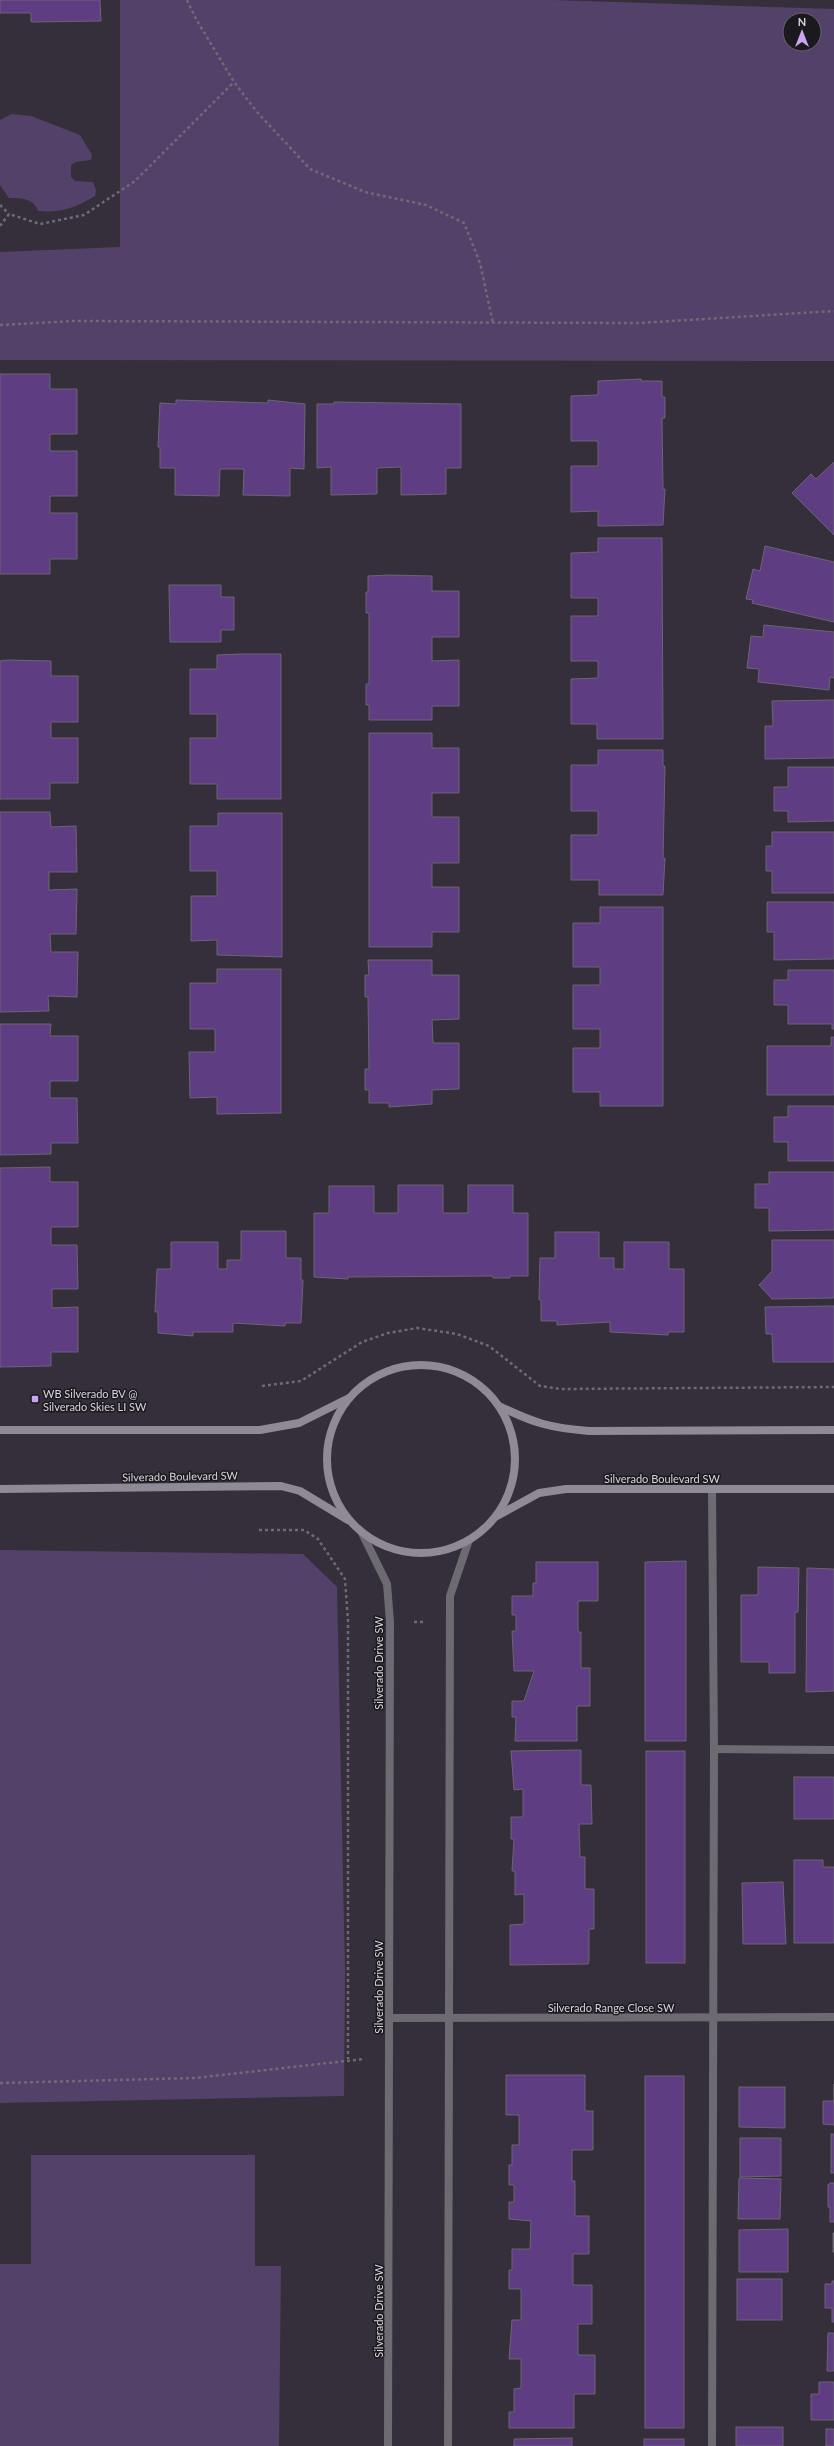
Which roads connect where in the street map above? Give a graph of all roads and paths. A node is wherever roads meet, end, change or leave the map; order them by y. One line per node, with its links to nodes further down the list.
1 (187, 0): 2 (path)
2 (234, 82): 4 (path); 7 (path)
3 (0, 205): 4 (path)
4 (9, 214): 5 (path)
5 (0, 226)
6 (834, 311): 7 (path)
7 (493, 323): 8 (path)
8 (0, 325)
9 (262, 1386): 10 (path)
10 (834, 1387)
11 (350, 1398): 12 (street); 13 (street); 19 (street)
12 (499, 1406): 14 (street); 18 (street)
13 (0, 1430)
14 (834, 1430)
15 (0, 1489): 19 (street, Silverado Boulevard SW)
16 (712, 1489): 17 (street, Silverado Boulevard SW); 18 (street, Silverado Boulevard SW); 25 (street)
17 (834, 1489)
18 (497, 1516): 22 (street)
19 (350, 1521): 21 (street)
20 (259, 1530): 31 (path)
21 (362, 1533): 22 (street); 28 (street, Silverado Drive SW)
22 (469, 1540): 29 (street)
23 (411, 1622): 24 (path)
24 (430, 1622)
25 (714, 1750): 26 (street); 30 (street)
26 (834, 1750)
27 (834, 2017): 30 (street, Silverado Range Close SW)
28 (389, 2018): 29 (street, Silverado Range Close SW); 34 (street, Silverado Drive SW)
29 (449, 2018): 30 (street, Silverado Range Close SW); 35 (street)
30 (713, 2018): 36 (street)
31 (348, 2059): 32 (path); 33 (path)
32 (368, 2059)
33 (0, 2083)
34 (388, 2446)
35 (448, 2446)
36 (712, 2446)

